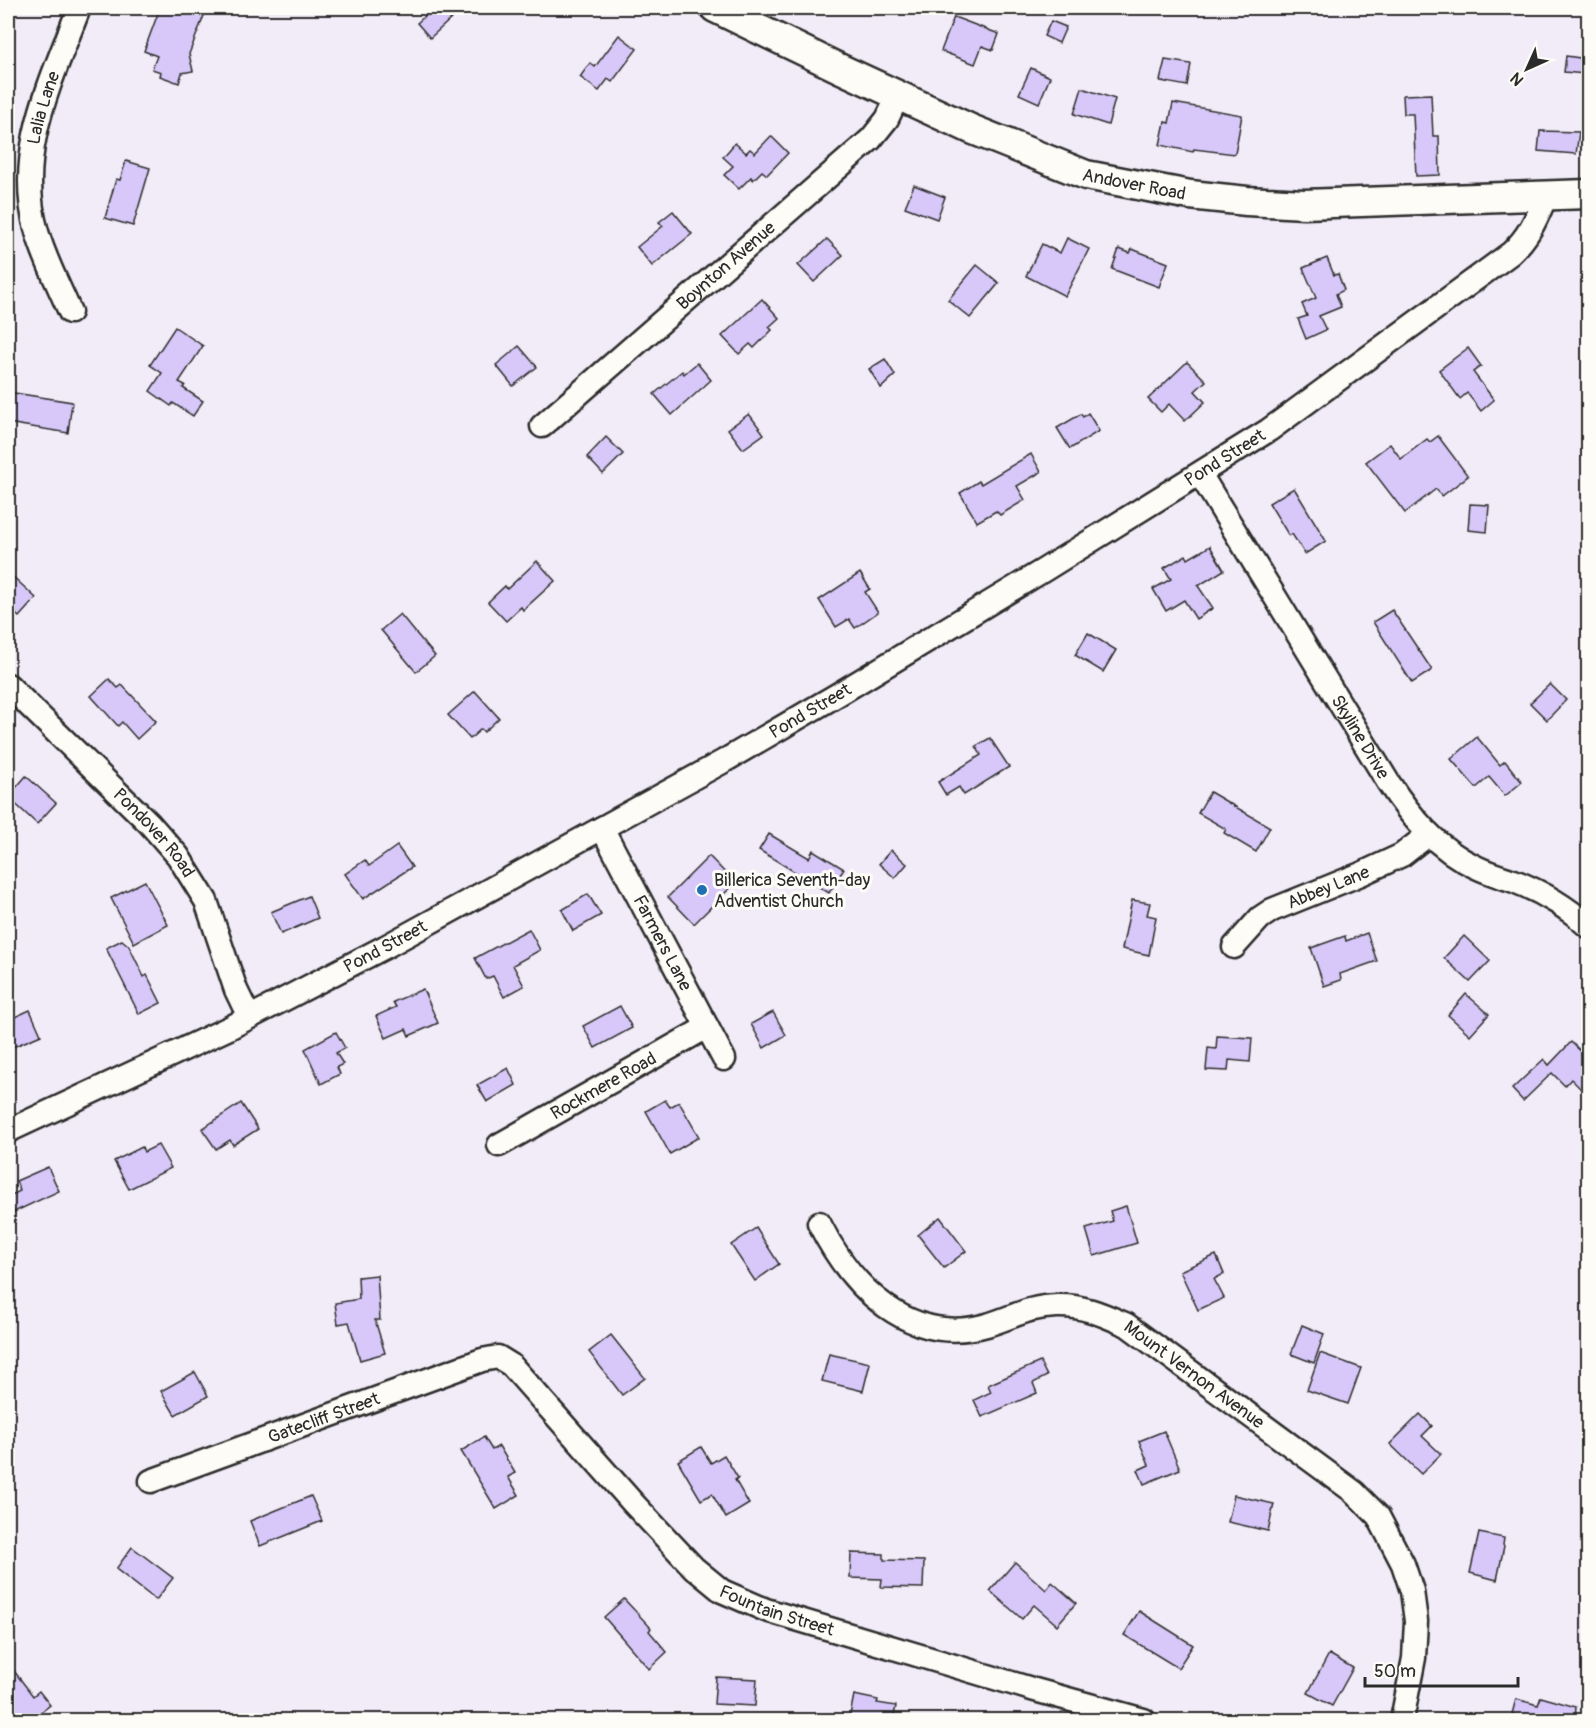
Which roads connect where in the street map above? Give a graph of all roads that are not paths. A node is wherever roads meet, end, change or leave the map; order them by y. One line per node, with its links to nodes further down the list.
1 (79, 8): 6 (street, Lalia Lane)
2 (716, 8): 3 (main road, Andover Road)
3 (898, 96): 5 (main road, Andover Road); 7 (street, Boynton Avenue)
4 (1588, 194): 5 (main road, Andover Road)
5 (1546, 196): 8 (street, Pond Street)
6 (70, 312)
7 (542, 426)
8 (1200, 474): 10 (street, Pond Street); 11 (street, Skyline Drive)
9 (8, 685): 14 (street, Pondover Road)
10 (602, 828): 14 (street, Pond Street); 15 (street, Farmers Lane)
11 (1429, 834): 12 (street, Skyline Drive); 13 (street, Abbey Lane)
12 (1588, 926)
13 (1234, 947)
14 (249, 1017): 17 (street, Pond Street)
15 (707, 1027): 16 (street, Farmers Lane); 18 (street, Rockmere Road)
16 (724, 1059)
17 (8, 1131)
18 (499, 1145)
19 (819, 1223): 23 (street, Mount Vernon Avenue)
20 (498, 1357): 21 (street, Gatecliff Street); 22 (street, Fountain Street)
21 (150, 1481)
22 (1144, 1720)
23 (1402, 1720)

